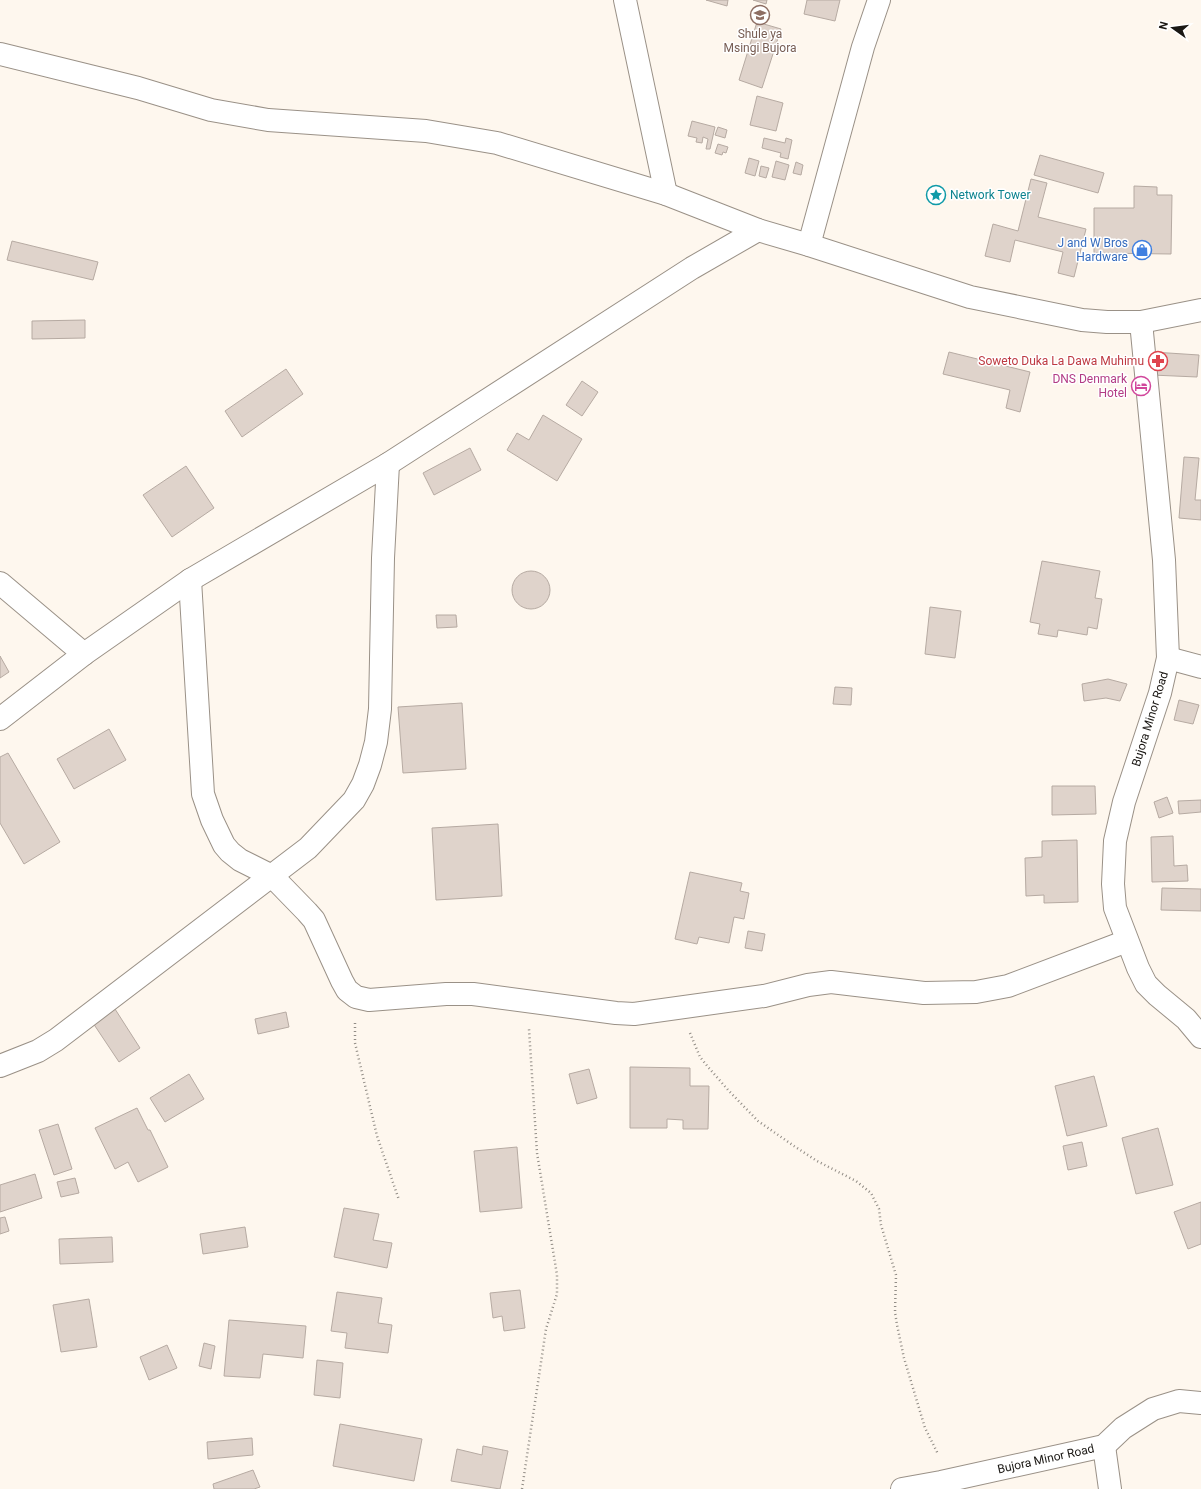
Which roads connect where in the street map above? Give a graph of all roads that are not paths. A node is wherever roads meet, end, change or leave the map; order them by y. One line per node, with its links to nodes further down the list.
1 (625, 0): 4 (street)
2 (879, 0): 6 (street)
3 (0, 54): 4 (street)
4 (666, 194): 5 (street)
5 (758, 230): 6 (street); 9 (street)
6 (809, 245): 8 (street)
7 (1201, 310): 8 (street)
8 (1141, 322): 13 (street, Bujora Minor Road)
9 (388, 464): 10 (street); 16 (street)
10 (190, 580): 12 (street); 16 (street)
11 (0, 583): 12 (street)
12 (84, 654): 15 (street)
13 (1168, 658): 14 (street); 17 (street, Bujora Minor Road)
14 (1201, 668)
15 (0, 719)
16 (272, 876): 17 (street); 19 (street)
17 (1127, 941): 18 (street, Bujora Minor Road)
18 (1201, 1037)
19 (0, 1066)
20 (1201, 1403): 21 (street, Bujora Minor Road)
21 (1104, 1446): 22 (street, Bujora Minor Road); 23 (street)
22 (902, 1489)
23 (1110, 1489)

